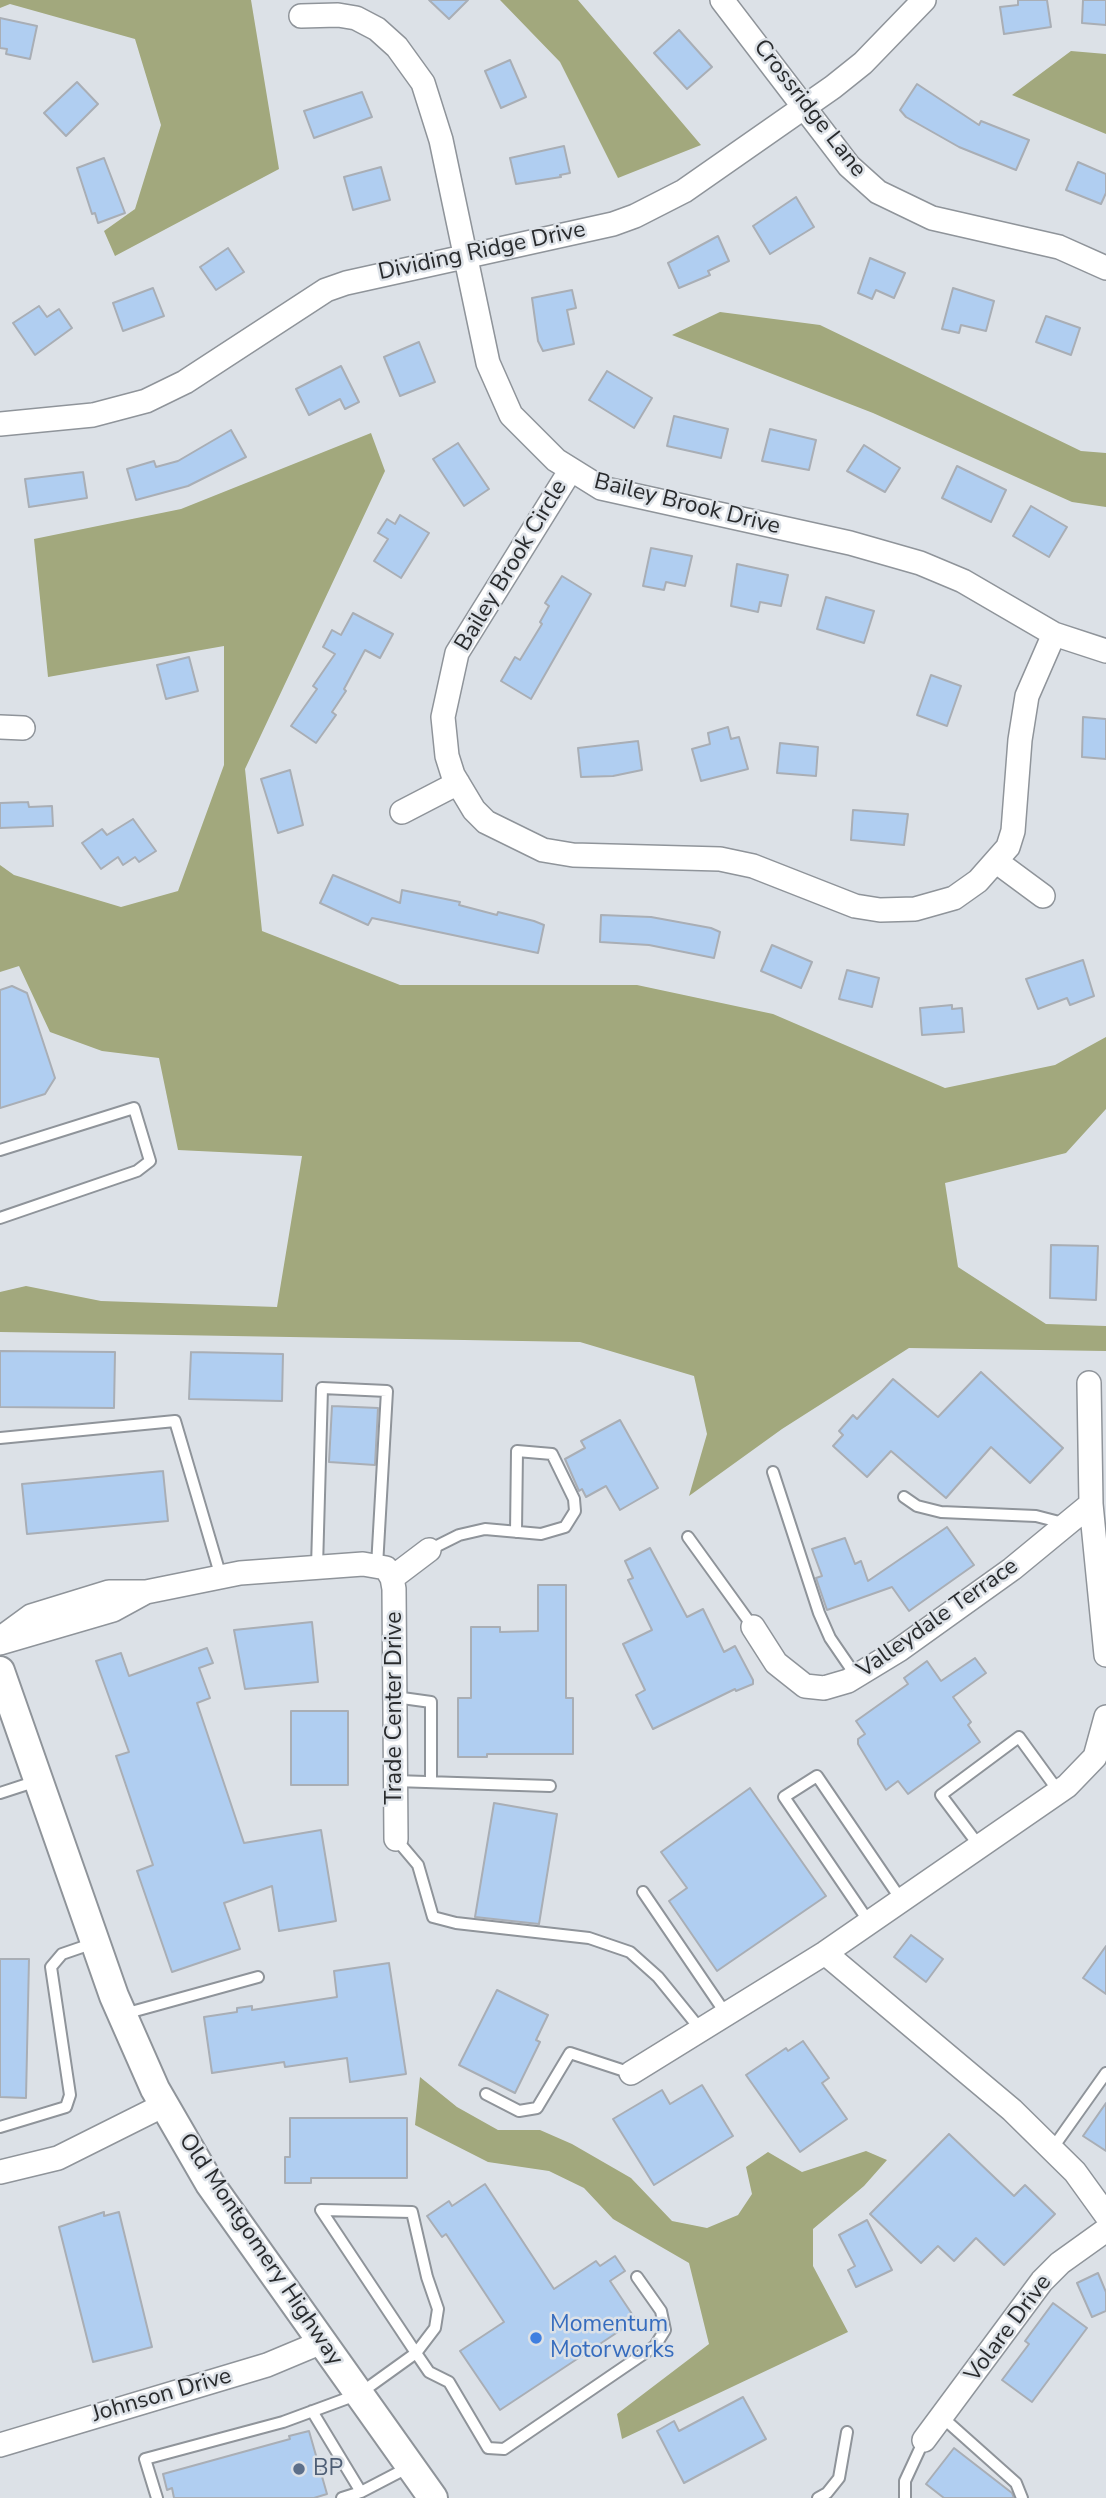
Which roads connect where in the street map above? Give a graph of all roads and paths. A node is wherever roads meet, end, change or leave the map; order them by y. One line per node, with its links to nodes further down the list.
1 (722, 0): 4 (street, Crossridge Lane)
2 (924, 0): 4 (street, Dividing Ridge Drive)
3 (301, 16): 5 (street, Bailey Brook Drive)
4 (804, 108): 5 (street, Dividing Ridge Drive); 6 (street, Crossridge Lane)
5 (465, 258): 7 (street, Dividing Ridge Drive); 8 (street, Bailey Brook Drive)
6 (1106, 268)
7 (0, 424)
8 (570, 471): 9 (street, Bailey Brook Drive); 11 (street, Bailey Brook Circle)
9 (1054, 634): 10 (street, Bailey Brook Drive); 13 (street, Bailey Brook Circle)
10 (1106, 651)
11 (458, 783): 12 (street); 13 (street, Bailey Brook Circle)
12 (402, 812)
13 (997, 862): 14 (street)
14 (1043, 896)
15 (0, 1150): 16 (lane)
16 (0, 1218)
17 (1089, 1383): 21 (street)
18 (0, 1438): 28 (lane)
19 (773, 1472): 33 (lane)
20 (904, 1497): 22 (lane)
21 (1091, 1504): 22 (street, Valleydale Terrace); 31 (street)
22 (1067, 1524): 33 (street, Valleydale Terrace)
23 (516, 1532): 23 (lane); 25 (lane)
24 (688, 1537): 29 (lane)
25 (429, 1550): 27 (street, Trade Center Drive)
26 (317, 1567): 27 (street); 27 (lane); 28 (street)
27 (385, 1572): 34 (street, Trade Center Drive)
28 (221, 1577): 30 (street)
29 (752, 1627): 33 (street, Valleydale Terrace)
30 (0, 1641)
31 (1106, 1655)
32 (0, 1671): 36 (street, Old Montgomery Highway)
33 (856, 1675)
34 (393, 1697): 37 (street, Trade Center Drive); 38 (lane)
35 (1106, 1717): 40 (street)
36 (38, 1781): 41 (lane); 47 (street, Old Montgomery Highway)
37 (396, 1781): 38 (lane); 42 (street, Trade Center Drive)
38 (431, 1782): 39 (lane)
39 (550, 1786)
40 (1059, 1792): 43 (street); 43 (lane)
41 (0, 1793)
42 (396, 1839): 52 (lane)
43 (980, 1847): 45 (street)
44 (643, 1892): 50 (lane)
45 (902, 1900): 46 (street); 46 (lane)
46 (869, 1922): 48 (street)
47 (95, 1943): 51 (street, Old Montgomery Highway); 57 (lane)
48 (825, 1953): 50 (street); 58 (street)
49 (258, 1977): 51 (lane)
50 (726, 2014): 52 (street)
51 (122, 2015): 56 (street, Old Montgomery Highway)
52 (701, 2030): 53 (street)
53 (631, 2073): 55 (lane)
54 (1106, 2073): 58 (lane)
55 (486, 2094)
56 (164, 2105): 59 (street); 63 (street, Old Montgomery Highway)
57 (0, 2127)
58 (1052, 2149): 60 (street)
59 (0, 2172)
60 (1106, 2215)
61 (1106, 2230): 67 (street, Volare Drive)
62 (637, 2277): 64 (lane)
63 (322, 2342): 65 (street, Old Montgomery Highway); 70 (street, Johnson Drive)
64 (416, 2353): 64 (lane); 65 (lane)
65 (359, 2394): 66 (lane); 71 (street, Old Montgomery Highway)
66 (312, 2411): 72 (lane); 73 (lane)
67 (942, 2417): 69 (street, Volare Drive); 78 (lane)
68 (847, 2432): 76 (lane)
69 (925, 2441): 77 (lane)
70 (0, 2445)
71 (410, 2466): 72 (lane); 75 (street, Old Montgomery Highway)
72 (361, 2492): 74 (lane)
73 (157, 2498)
74 (342, 2498)
75 (433, 2498)
76 (818, 2498)
77 (905, 2498)
78 (1023, 2498)

